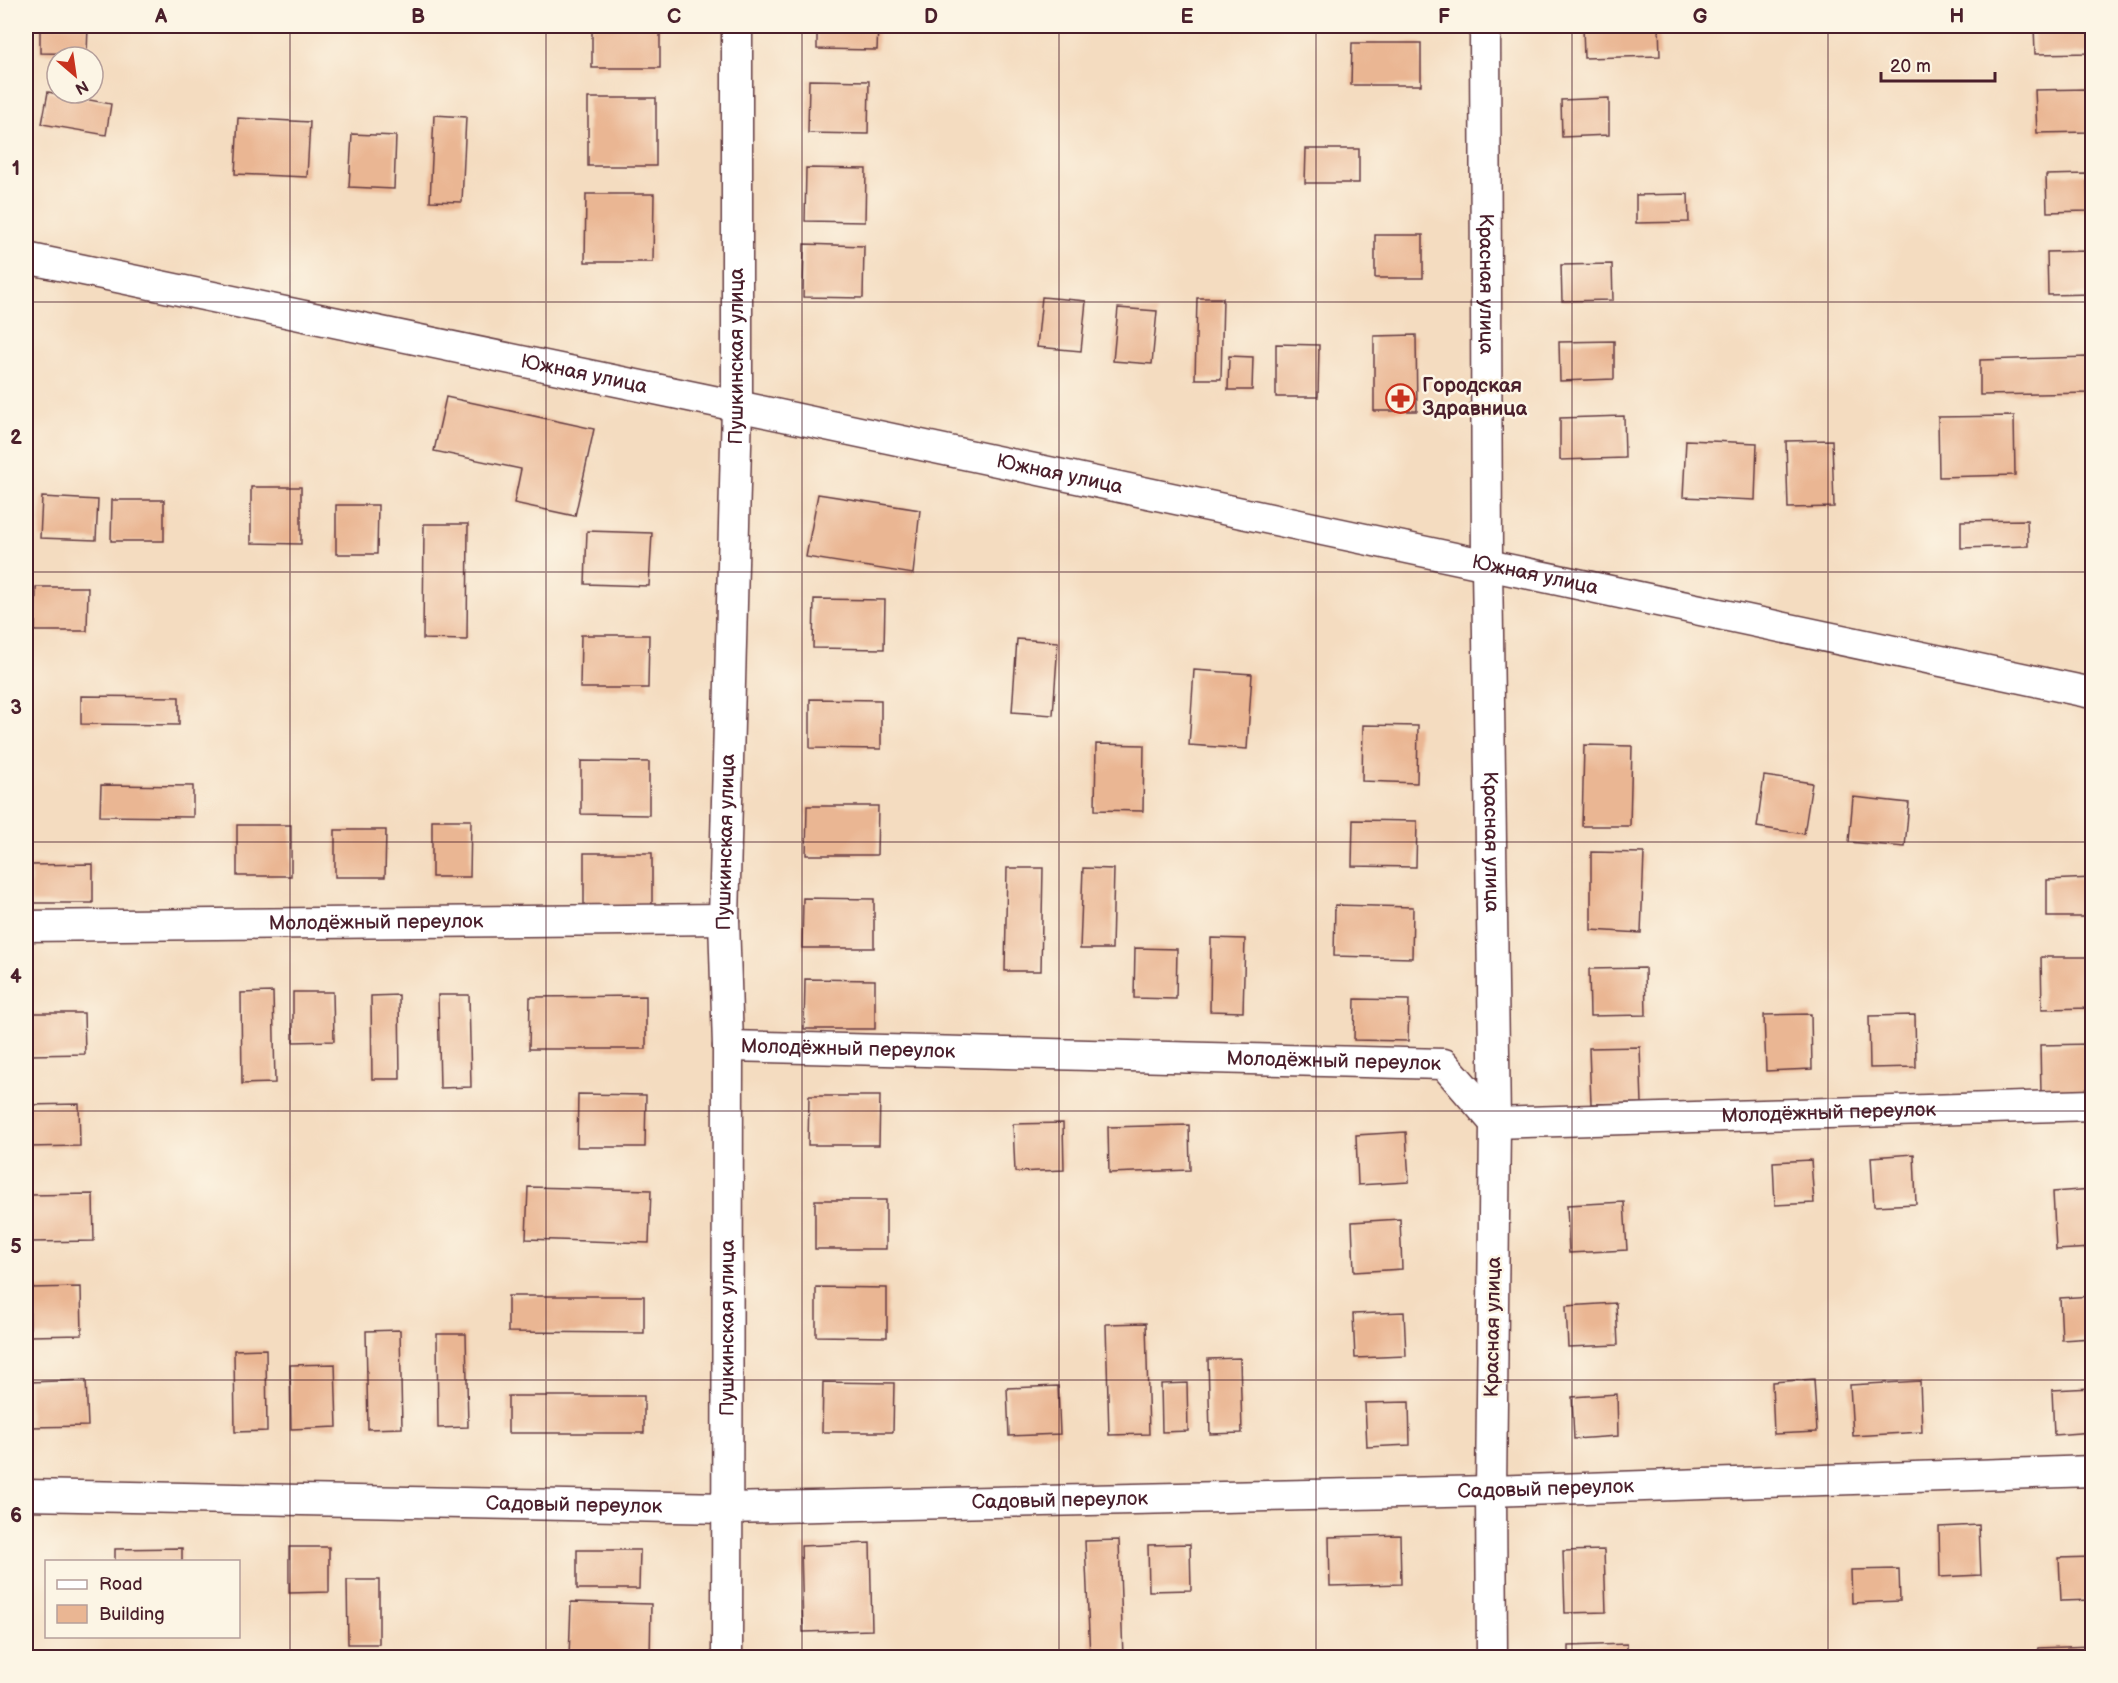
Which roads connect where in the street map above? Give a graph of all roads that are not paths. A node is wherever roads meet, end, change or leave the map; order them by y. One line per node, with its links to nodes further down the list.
1 (737, 26): 4 (street, Пушкинская улица)
2 (1485, 26): 5 (street, Красная улица)
3 (26, 258): 4 (street, Южная улица)
4 (737, 406): 5 (street, Южная улица); 7 (street, Пушкинская улица)
5 (1487, 565): 6 (street, Южная улица); 11 (street, Красная улица)
6 (2092, 693)
7 (724, 919): 8 (street, Молодёжный переулок); 9 (street, Пушкинская улица)
8 (26, 926)
9 (728, 1046): 11 (street, Молодёжный переулок); 15 (street, Пушкинская улица)
10 (2092, 1105): 11 (street, Молодёжный переулок)
11 (1496, 1123): 13 (street, Красная улица)
12 (2092, 1471): 13 (street, Садовый переулок)
13 (1491, 1491): 15 (street, Садовый переулок); 17 (street, Красная улица)
14 (26, 1495): 15 (street, Садовый переулок)
15 (727, 1508): 16 (street, Пушкинская улица)
16 (726, 1658)
17 (1492, 1658)

